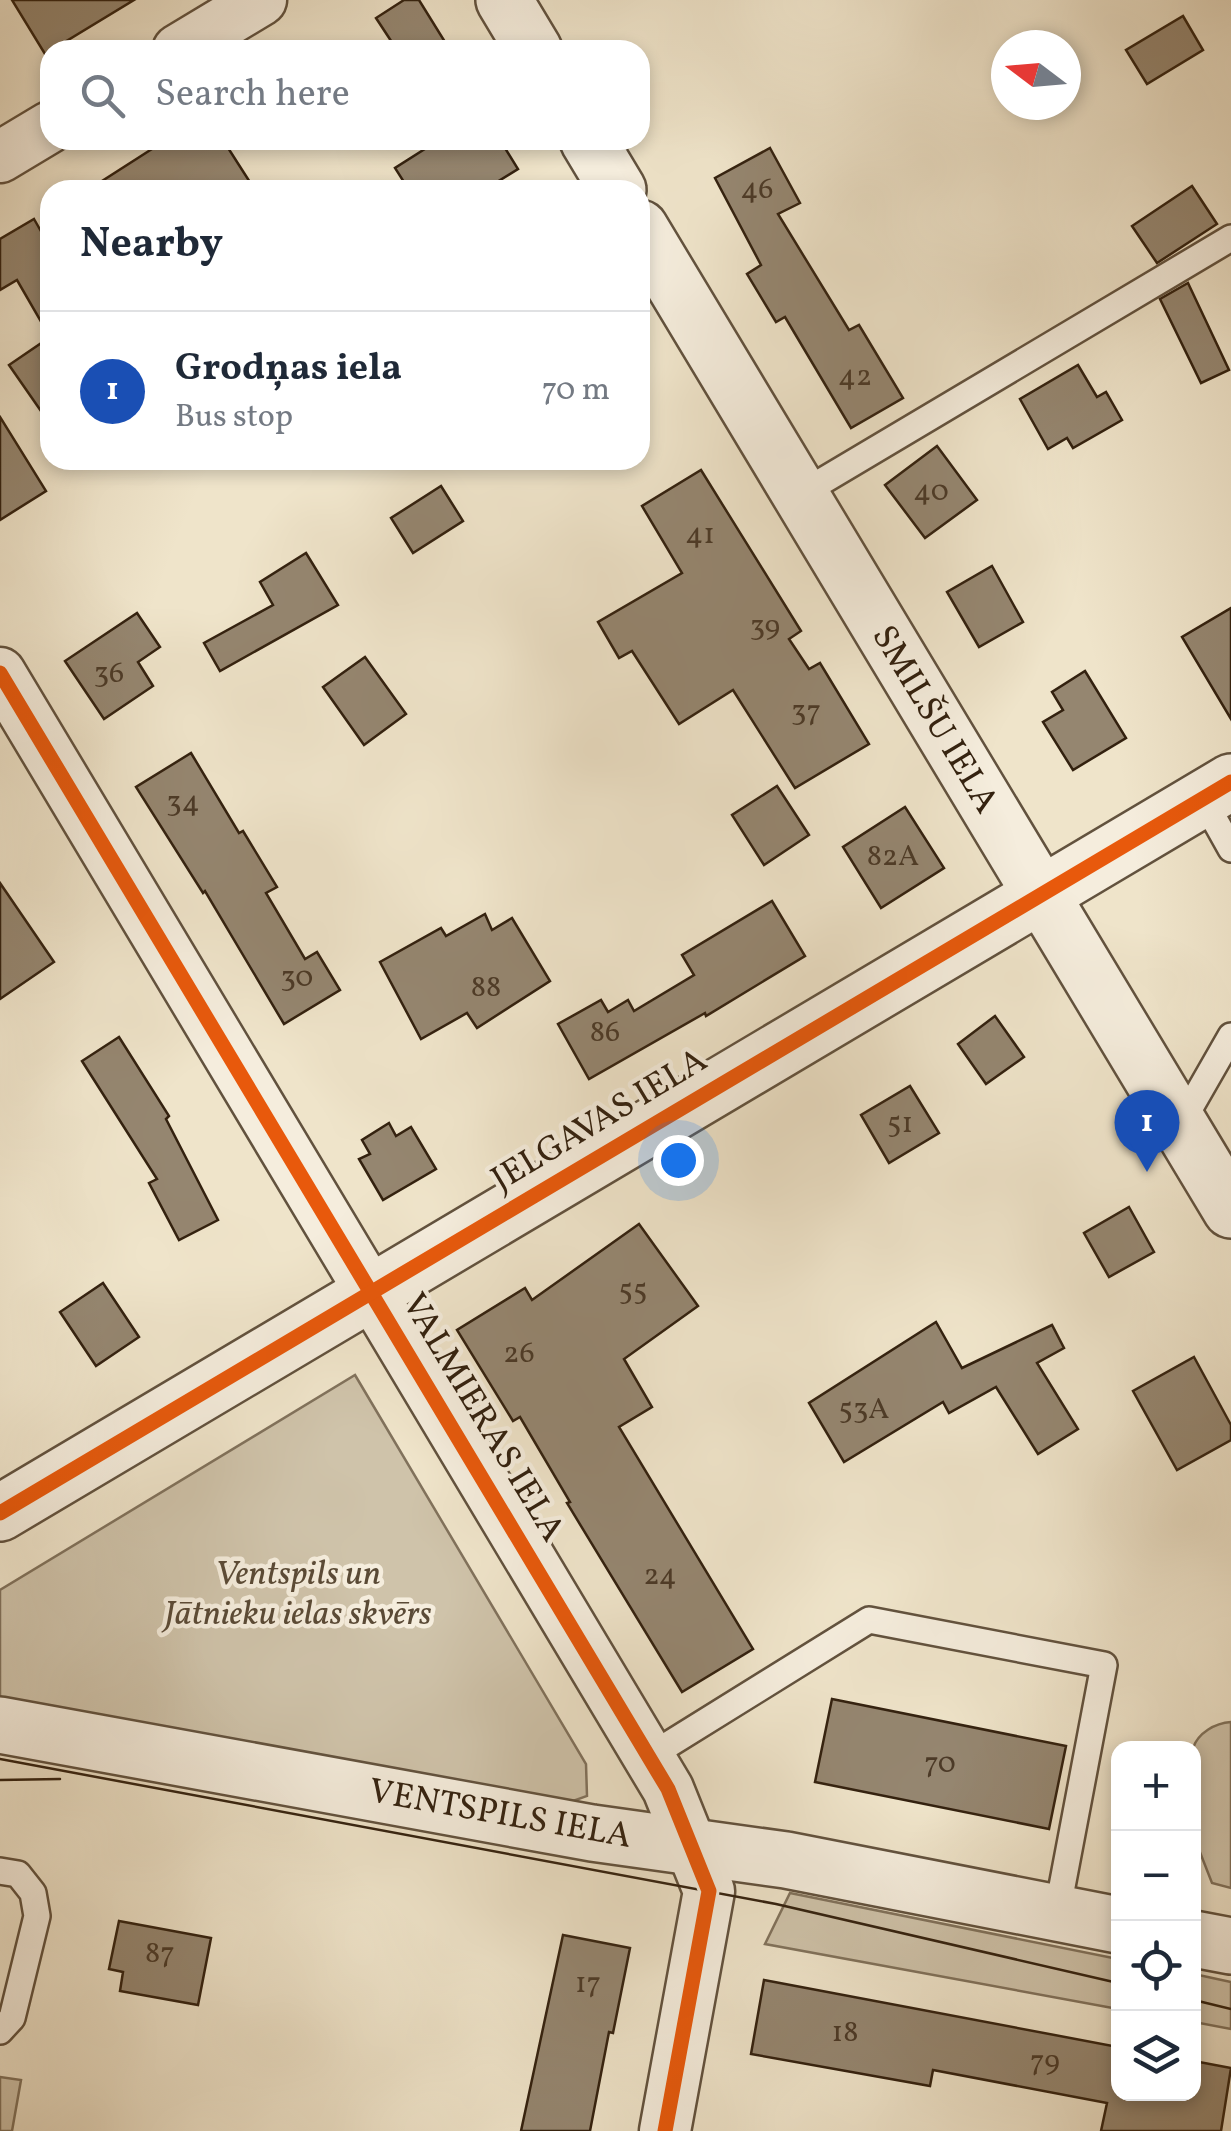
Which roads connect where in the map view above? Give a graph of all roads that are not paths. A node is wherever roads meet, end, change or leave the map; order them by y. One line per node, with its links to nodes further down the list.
1 (261, 0): 3 (street)
2 (504, 0): 4 (street)
3 (195, 40)
4 (528, 40)
5 (40, 133): 7 (street)
6 (594, 150): 8 (street)
7 (0, 158)
8 (612, 180)
9 (1231, 238): 11 (lane)
10 (650, 245): 11 (street, SMILŠU IELA)
11 (799, 495): 15 (street, SMILŠU IELA)
12 (0, 672): 19 (street, VALMIERAS IELA)
13 (1217, 791): 14 (lane); 15 (street, JELGAVAS IELA)
14 (1231, 849)
15 (1039, 894): 17 (street, SMILŠU IELA); 19 (street, JELGAVAS IELA)
16 (1231, 1036): 17 (lane)
17 (1180, 1125): 18 (street, SMILŠU IELA)
18 (1231, 1210)
19 (371, 1293): 20 (street, JELGAVAS IELA); 22 (street, VALMIERAS IELA)
20 (0, 1513)
21 (0, 1725): 23 (street, VENTSPILS IELA)
22 (650, 1756): 23 (street, VALMIERAS IELA); 25 (lane)
23 (691, 1848): 25 (street, VENTSPILS IELA); 30 (street, VALMIERAS IELA)
24 (0, 1871): 29 (lane)
25 (1057, 1913): 26 (street, VENTSPILS IELA)
26 (1111, 1924)
27 (1201, 1940): 28 (street)
28 (1231, 1946)
29 (0, 2031)
30 (665, 2131)

